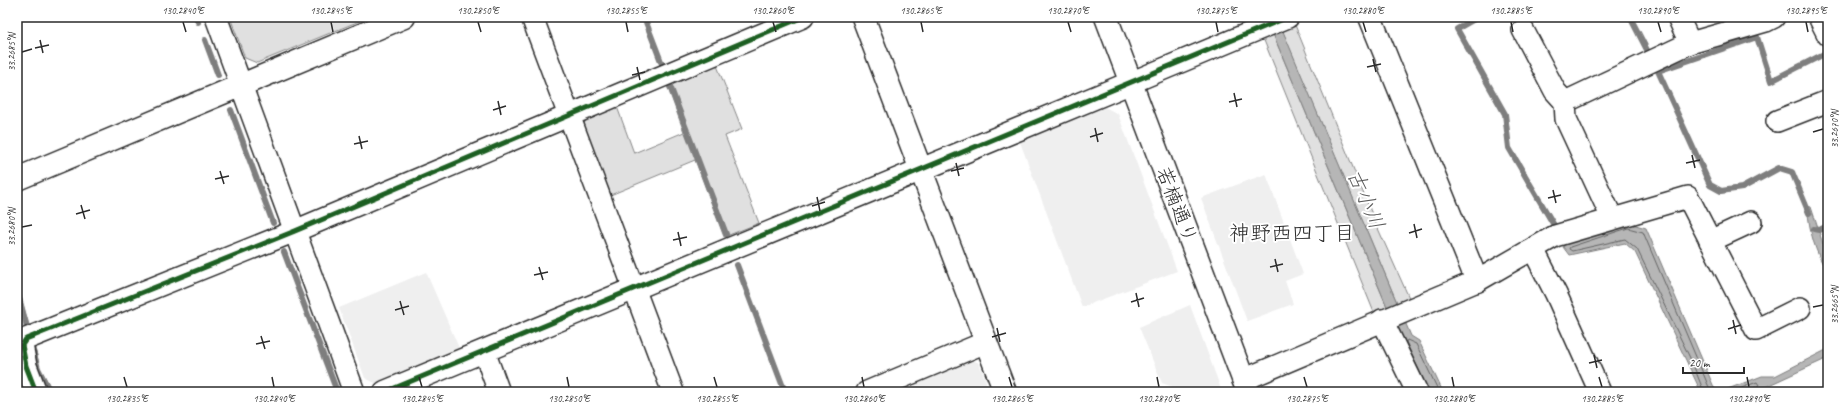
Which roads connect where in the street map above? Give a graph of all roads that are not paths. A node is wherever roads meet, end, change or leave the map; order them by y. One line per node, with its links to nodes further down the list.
1 (216, 17): 16 (street)
2 (404, 17): 16 (street)
3 (532, 17): 19 (street)
4 (803, 17): 19 (street)
5 (863, 17): 21 (street)
6 (1106, 17): 15 (street, 若楠通り)
7 (1370, 17): 28 (street)
8 (1678, 17): 14 (street)
9 (1774, 17): 14 (street)
10 (1820, 17): 13 (street)
11 (1278, 21): 15 (street)
12 (1523, 30): 18 (street)
13 (1828, 35)
14 (1690, 43): 18 (street)
15 (1130, 83): 21 (street); 34 (street, 若楠通り)
16 (241, 85): 22 (street); 25 (street)
17 (1828, 101): 20 (street)
18 (1565, 102): 23 (street)
19 (569, 115): 25 (street); 29 (street)
20 (1776, 120)
21 (921, 169): 29 (street); 32 (street)
22 (17, 179)
23 (1612, 218): 26 (street); 27 (street)
24 (1751, 222): 26 (street)
25 (295, 231): 35 (street); 36 (street)
26 (1710, 241): 30 (street)
27 (1533, 249): 28 (street); 43 (street)
28 (1477, 280): 31 (street)
29 (634, 289): 33 (street); 39 (street)
30 (1800, 308)
31 (1382, 320): 34 (street); 42 (street)
32 (986, 342): 40 (street); 41 (street)
33 (484, 351): 37 (street); 38 (street)
34 (1246, 386)
35 (36, 392)
36 (354, 392)
37 (385, 392)
38 (500, 392)
39 (673, 392)
40 (867, 392)
41 (1005, 392)
42 (1417, 392)
43 (1600, 392)

